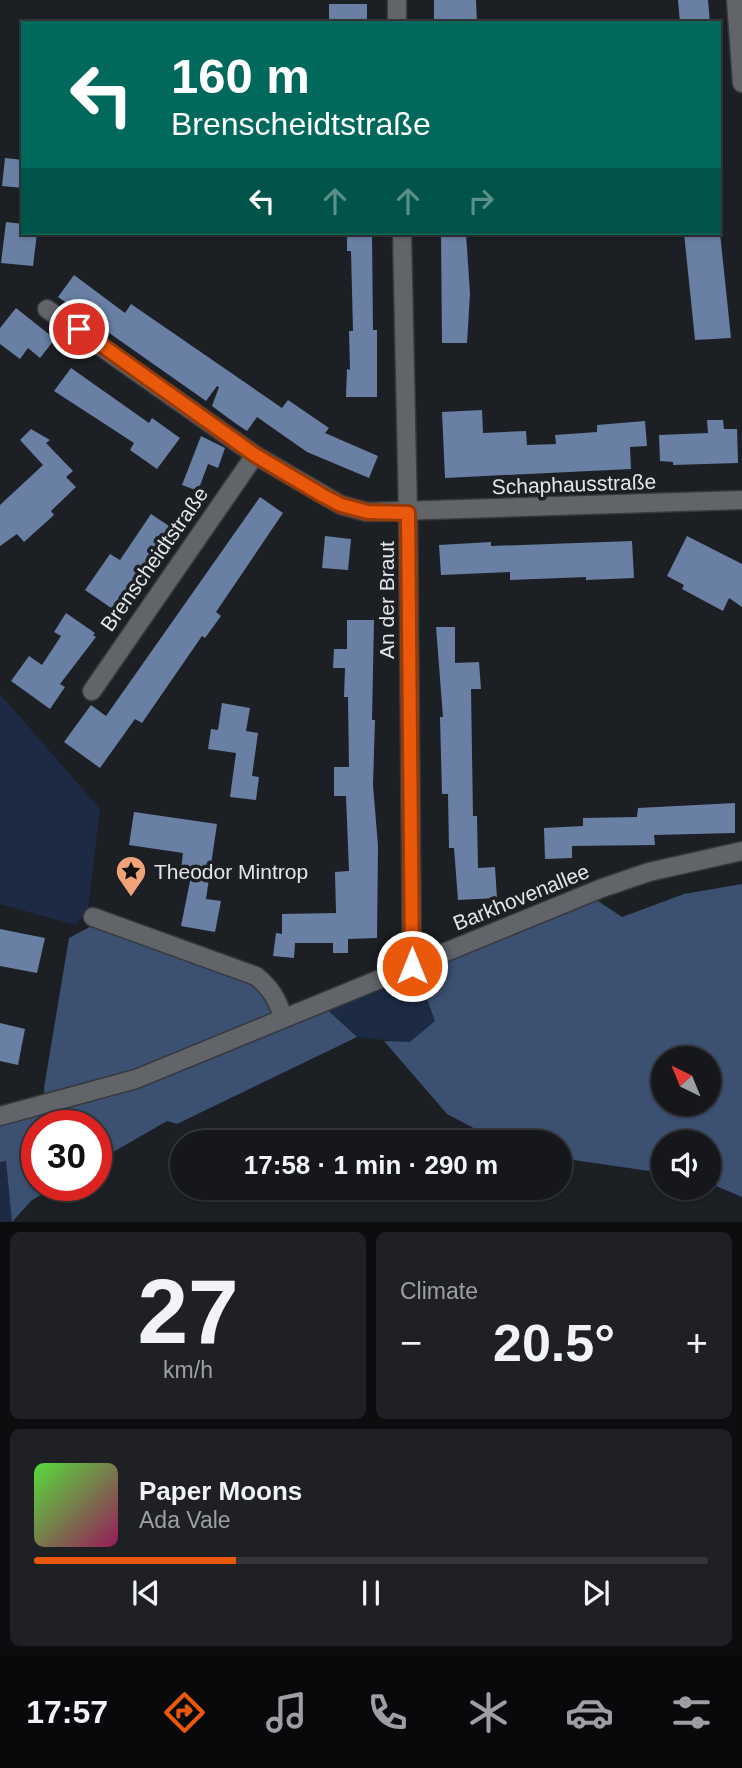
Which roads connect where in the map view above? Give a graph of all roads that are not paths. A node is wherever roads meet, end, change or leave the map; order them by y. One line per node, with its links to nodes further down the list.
1 (397, 0): 3 (street)
2 (736, 0): 4 (street)
3 (397, 21)
4 (742, 83)
5 (402, 235): 9 (street, An der Braut)
6 (47, 309): 7 (street)
7 (255, 455): 9 (street); 10 (street, Brenscheidtstraße)
8 (742, 500): 9 (street, Schaphausstraße)
9 (408, 513): 13 (street, An der Braut)
10 (92, 691)
11 (742, 851): 13 (street, Barkhovenallee)
12 (93, 917): 14 (street)
13 (412, 966): 14 (street, Barkhovenallee)
14 (283, 1017): 15 (street, Barkhovenallee)
15 (0, 1116)

